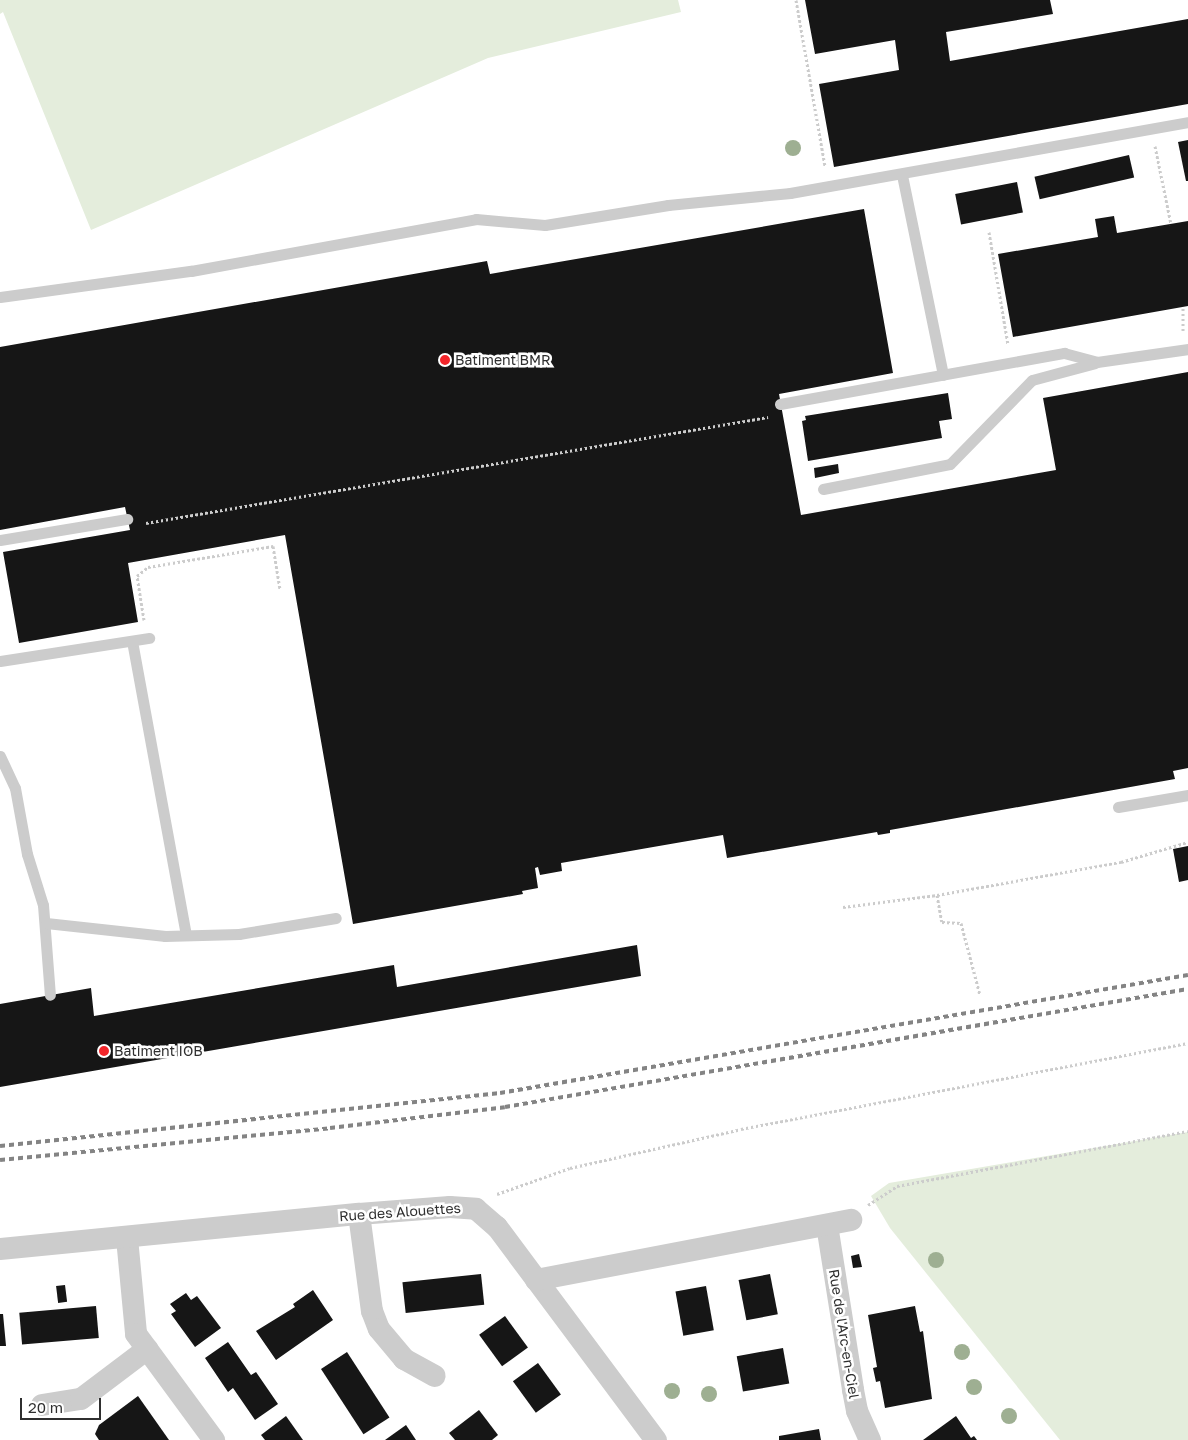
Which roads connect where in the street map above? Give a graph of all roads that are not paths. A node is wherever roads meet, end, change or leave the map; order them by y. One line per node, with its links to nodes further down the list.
1 (1188, 122): 2 (lane)
2 (902, 176): 3 (lane); 6 (lane)
3 (0, 297)
4 (1188, 350): 5 (lane)
5 (1097, 362): 6 (lane); 8 (lane)
6 (943, 376): 7 (lane)
7 (780, 404)
8 (823, 489)
9 (127, 519): 10 (lane)
10 (0, 540)
11 (0, 661): 17 (lane)
12 (0, 756): 16 (lane)
13 (1188, 795): 14 (lane)
14 (1118, 807)
15 (336, 918): 17 (lane)
16 (46, 923): 17 (lane); 18 (lane)
17 (186, 935)
18 (50, 995)
19 (359, 1214): 22 (street, Rue des Alouettes); 24 (street, Rue des Alouettes); 26 (street)
20 (851, 1220): 21 (street)
21 (827, 1225): 24 (street); 30 (street, Rue de l'Arc-en-Ciel)
22 (127, 1238): 23 (street, Rue des Alouettes); 25 (street)
23 (0, 1250)
24 (536, 1280): 29 (street)
25 (147, 1349): 27 (street); 28 (street)
26 (435, 1376)
27 (42, 1405)
28 (214, 1440)
29 (656, 1440)
30 (870, 1440)

